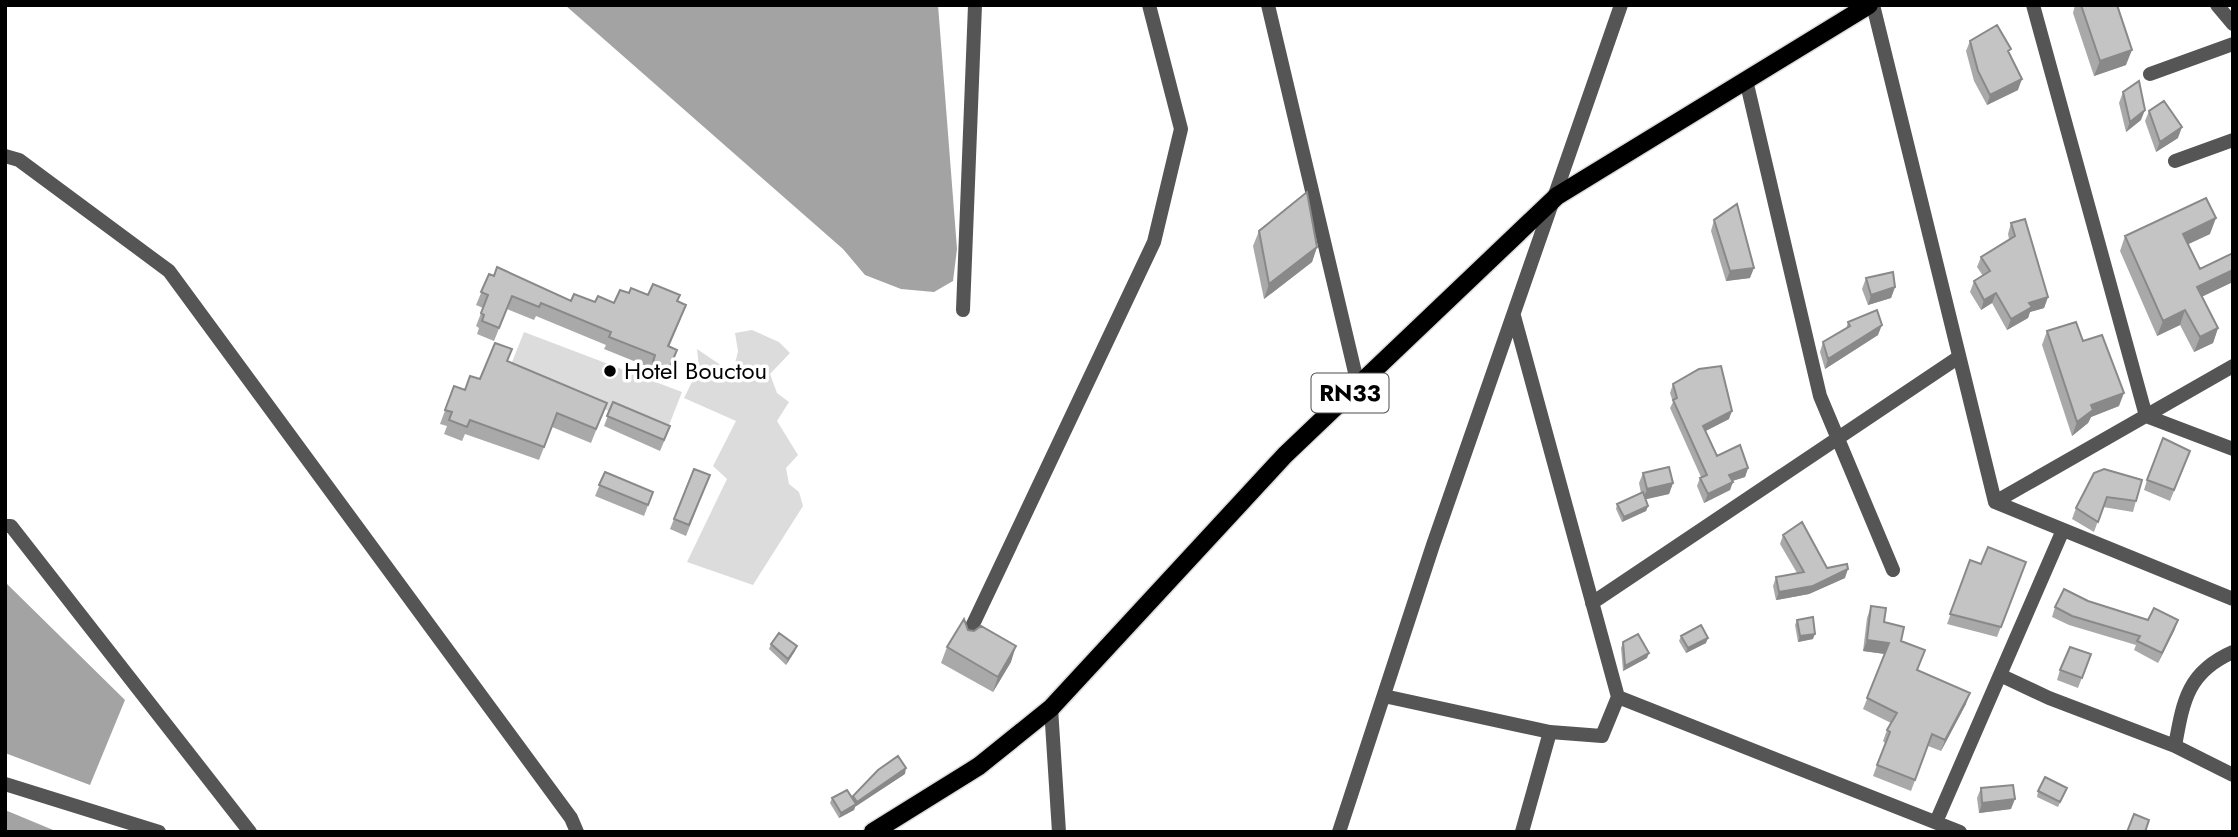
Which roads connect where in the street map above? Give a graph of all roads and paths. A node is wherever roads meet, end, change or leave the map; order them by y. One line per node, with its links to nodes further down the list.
1 (975, 5): 16 (street)
2 (1149, 5): 30 (street)
3 (1268, 5): 20 (street)
4 (1621, 5): 15 (street)
5 (1871, 5): 11 (main road, RN33); 18 (street)
6 (2034, 5): 21 (street)
7 (2217, 5): 8 (street)
8 (2233, 24)
9 (2233, 44): 10 (street)
10 (2150, 74)
11 (1746, 80): 15 (main road, RN33); 22 (street)
12 (2233, 140): 14 (street)
13 (5, 156): 44 (street)
14 (2175, 161)
15 (1557, 195): 17 (street); 20 (main road, RN33)
16 (963, 310)
17 (1514, 316): 29 (street); 33 (street)
18 (1959, 357): 22 (street); 24 (street)
19 (2233, 366): 21 (street)
20 (1359, 385): 35 (main road, RN33)
21 (2146, 416): 23 (street); 24 (street)
22 (1838, 438): 27 (street); 29 (street)
23 (2233, 449)
24 (1995, 502): 26 (street)
25 (5, 526): 43 (street)
26 (2063, 530): 28 (street); 32 (street)
27 (1893, 570)
28 (2233, 599)
29 (1592, 603): 34 (street)
30 (967, 637)
31 (2233, 652): 37 (street)
32 (2000, 675): 37 (street); 40 (street)
33 (1384, 696): 36 (street); 47 (street)
34 (1618, 697): 36 (street); 40 (street)
35 (1051, 708): 45 (main road, RN33); 46 (street)
36 (1550, 732): 48 (street)
37 (2175, 746): 38 (street)
38 (2233, 775)
39 (5, 784): 41 (street)
40 (1936, 822): 49 (street)
41 (127, 827): 42 (street)
42 (159, 832)
43 (250, 832)
44 (577, 832)
45 (873, 832)
46 (1059, 832)
47 (1339, 832)
48 (1522, 832)
49 (1960, 832)

